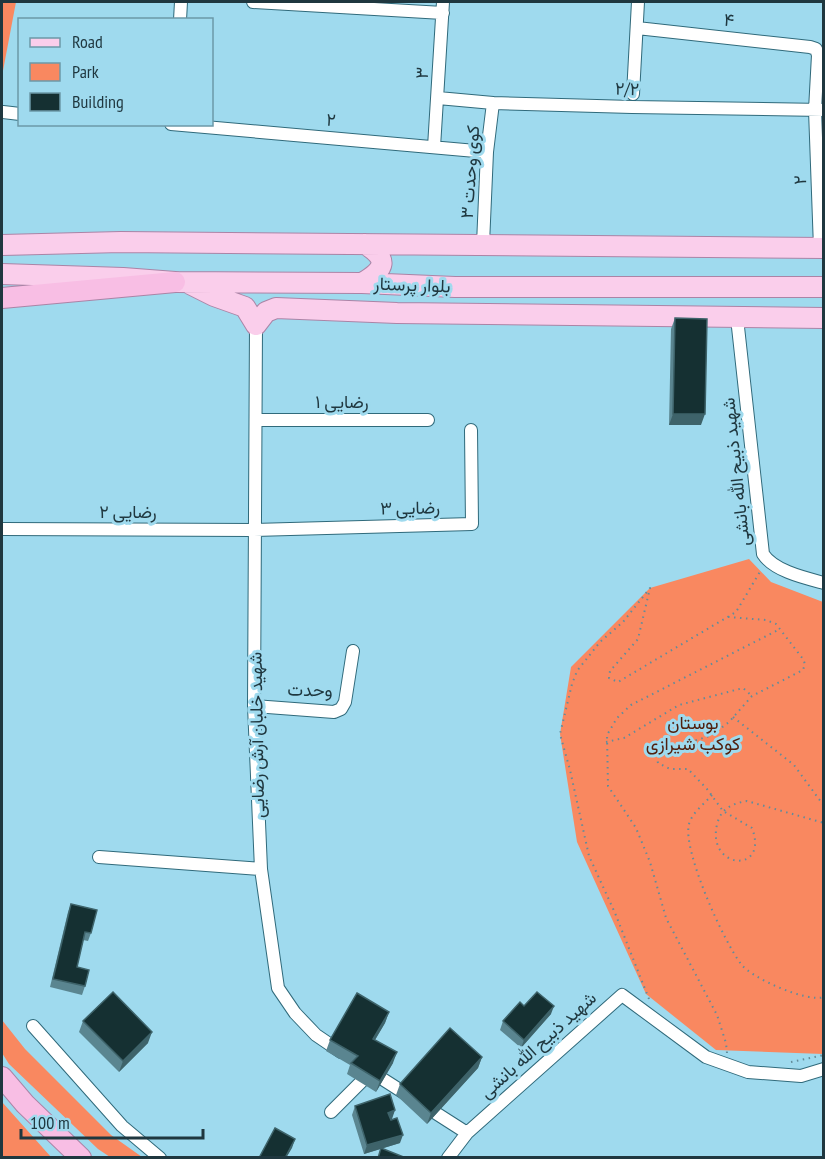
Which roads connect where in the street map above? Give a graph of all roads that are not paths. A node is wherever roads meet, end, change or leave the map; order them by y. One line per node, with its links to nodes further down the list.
1 (181, 2): 5 (street)
2 (253, 2): 4 (street)
3 (638, 2): 6 (street)
4 (443, 7): 9 (street, ۳)
5 (180, 18)
6 (638, 28): 7 (street, ۴); 8 (street)
7 (816, 49): 11 (street, ۲)
8 (633, 94)
9 (438, 99): 10 (street, ۲/۲); 15 (street, ۳)
10 (493, 103): 11 (street, ۲/۲); 16 (street, کوی وحدت ۳)
11 (819, 110): 21 (street, ۲)
12 (3, 112): 13 (street)
13 (18, 114)
14 (185, 126): 15 (street, ۲)
15 (434, 147): 16 (street, ۲)
16 (487, 152): 19 (street, کوی وحدت ۳)
17 (364, 244): 18 (main road); 20 (main road); 24 (main road)
18 (404, 244): 19 (main road); 25 (main road)
19 (483, 244): 21 (main road)
20 (2, 245)
21 (822, 248)
22 (2, 274): 23 (main road, بلوار پرستار)
23 (181, 282): 24 (main road, بلوار پرستار); 28 (highway); 33 (main road)
24 (362, 283): 25 (main road, بلوار پرستار)
25 (407, 285): 26 (main road, بلوار پرستار)
26 (673, 287): 27 (main road, بلوار پرستار); 29 (main road); 30 (main road)
27 (824, 287)
28 (2, 298)
29 (645, 314): 30 (main road); 33 (main road)
30 (703, 318): 31 (main road)
31 (737, 318): 32 (main road); 39 (street, شهید ذبیح الله بانشی)
32 (824, 318)
33 (256, 325): 34 (street, شهید خلبان آرش رضایی)
34 (256, 420): 35 (street, رضایی ۱); 38 (street, شهید خلبان آرش رضایی)
35 (429, 420)
36 (471, 430): 38 (street, رضایی ۳)
37 (2, 529): 38 (street, رضایی ۲)
38 (254, 530): 41 (street, شهید خلبان آرش رضایی)
39 (824, 583)
40 (353, 651): 41 (street, وحدت)
41 (254, 705): 43 (street, شهید خلبان آرش رضایی)
42 (99, 856): 43 (street)
43 (261, 869): 45 (street, شهید خلبان آرش رضایی)
44 (33, 1026): 51 (street)
45 (362, 1066): 48 (street); 49 (street, شهید خلبان آرش رضایی)
46 (824, 1069): 49 (street, شهید ذبیح الله بانشی)
47 (2, 1077): 50 (highway)
48 (331, 1112)
49 (467, 1133): 52 (street, شهید ذبیح الله بانشی)
50 (81, 1158)
51 (160, 1158)
52 (448, 1158)

